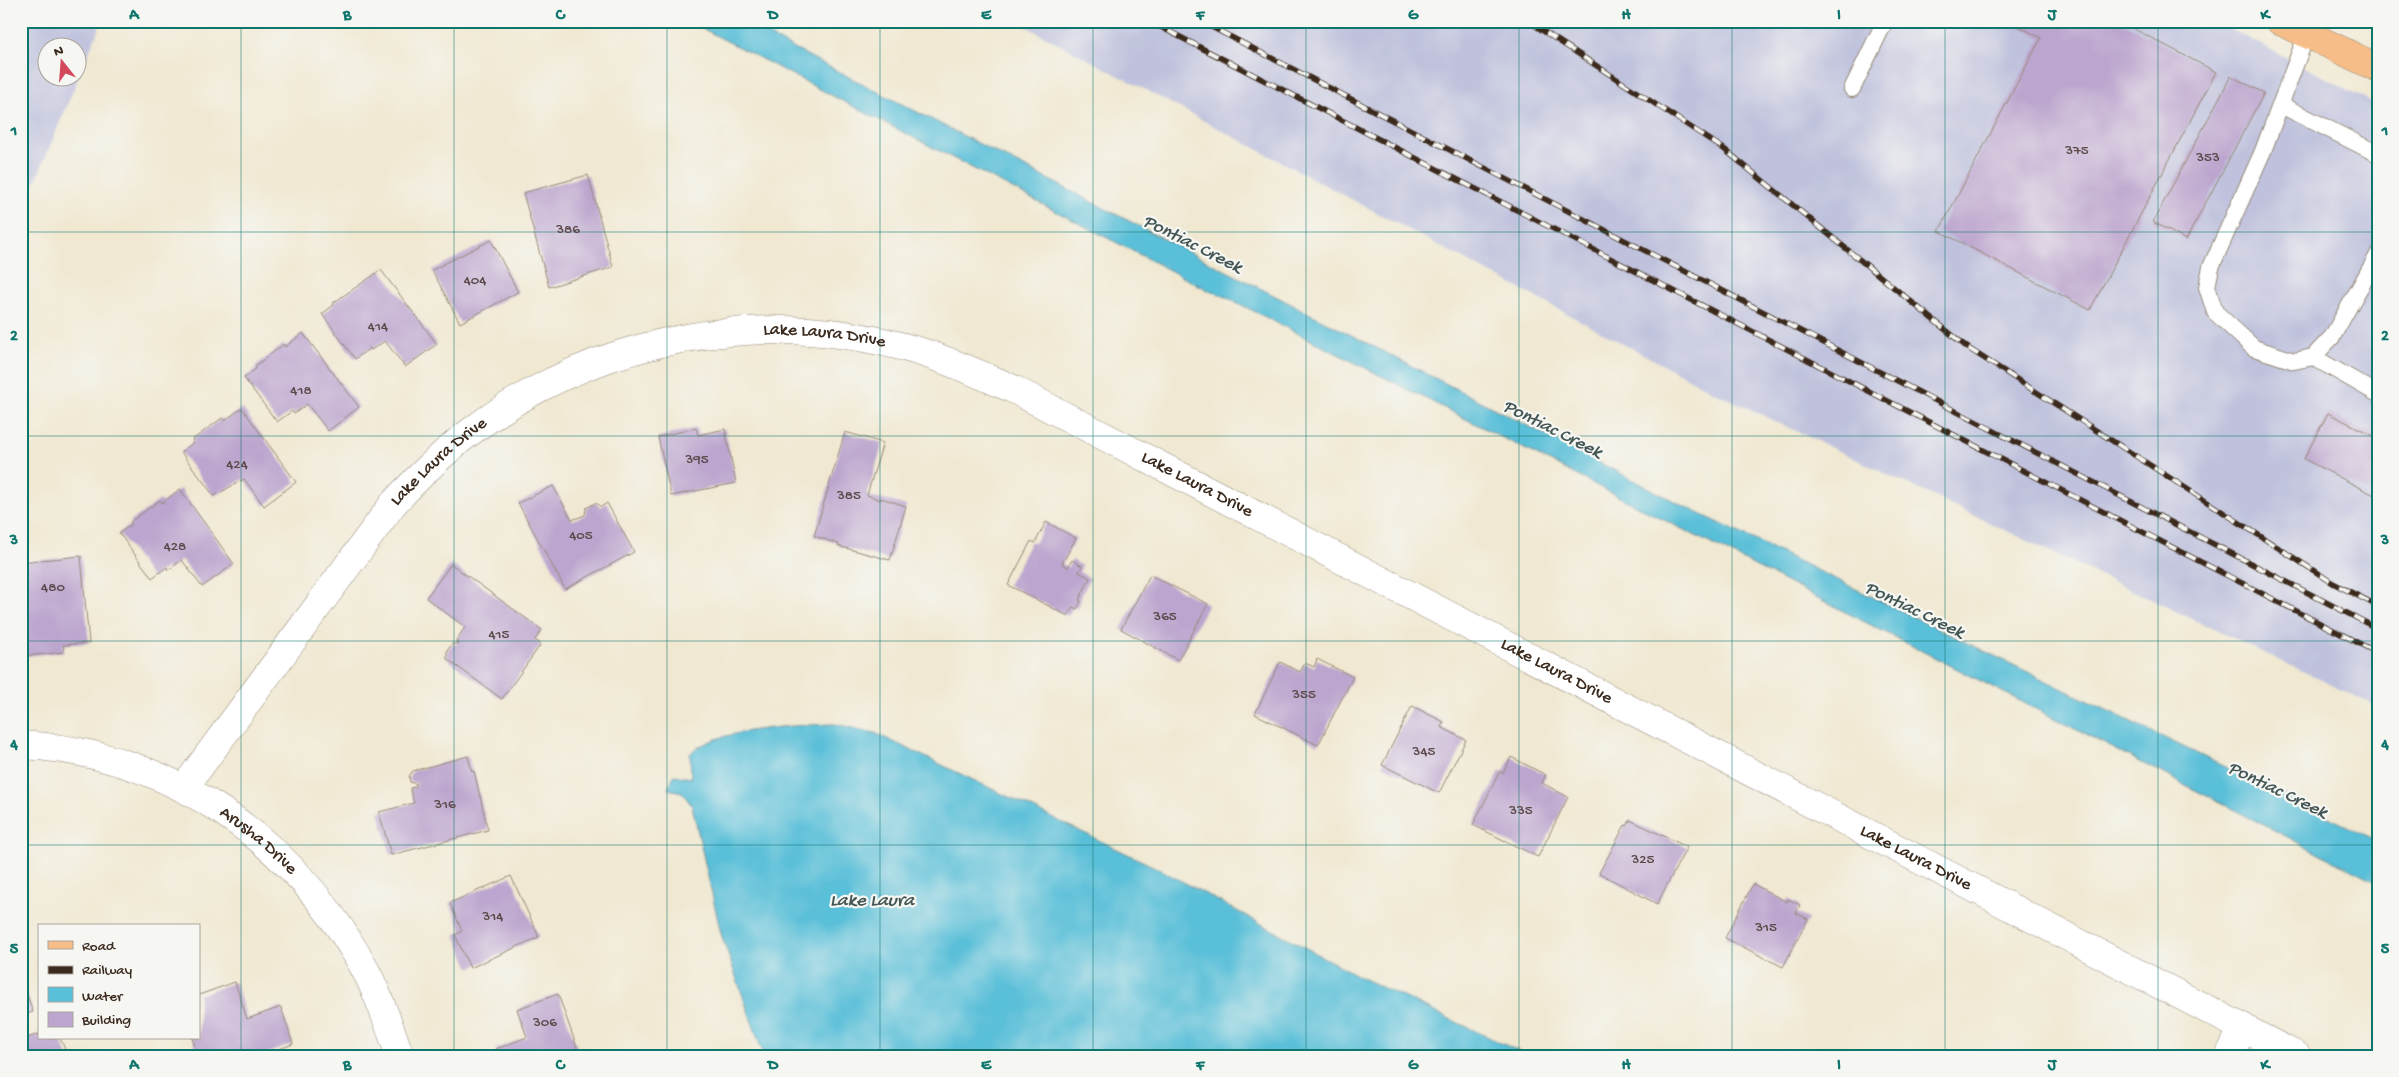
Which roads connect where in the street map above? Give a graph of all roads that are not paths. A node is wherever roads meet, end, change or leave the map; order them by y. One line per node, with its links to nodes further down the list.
1 (1885, 21): 5 (lane)
2 (2280, 21): 3 (main road)
3 (2306, 36): 4 (main road); 6 (lane)
4 (2378, 68)
5 (1852, 89)
6 (2281, 105): 7 (lane); 9 (lane)
7 (2378, 154)
8 (2378, 255): 9 (lane)
9 (2314, 357): 10 (lane)
10 (2378, 394)
11 (21, 745): 12 (street, Arusha Drive)
12 (184, 788): 13 (street, Lake Laura Drive); 14 (street, Arusha Drive)
13 (2243, 1027): 15 (street); 16 (street, Lake Laura Drive)
14 (400, 1056)
15 (2229, 1056)
16 (2297, 1056)

